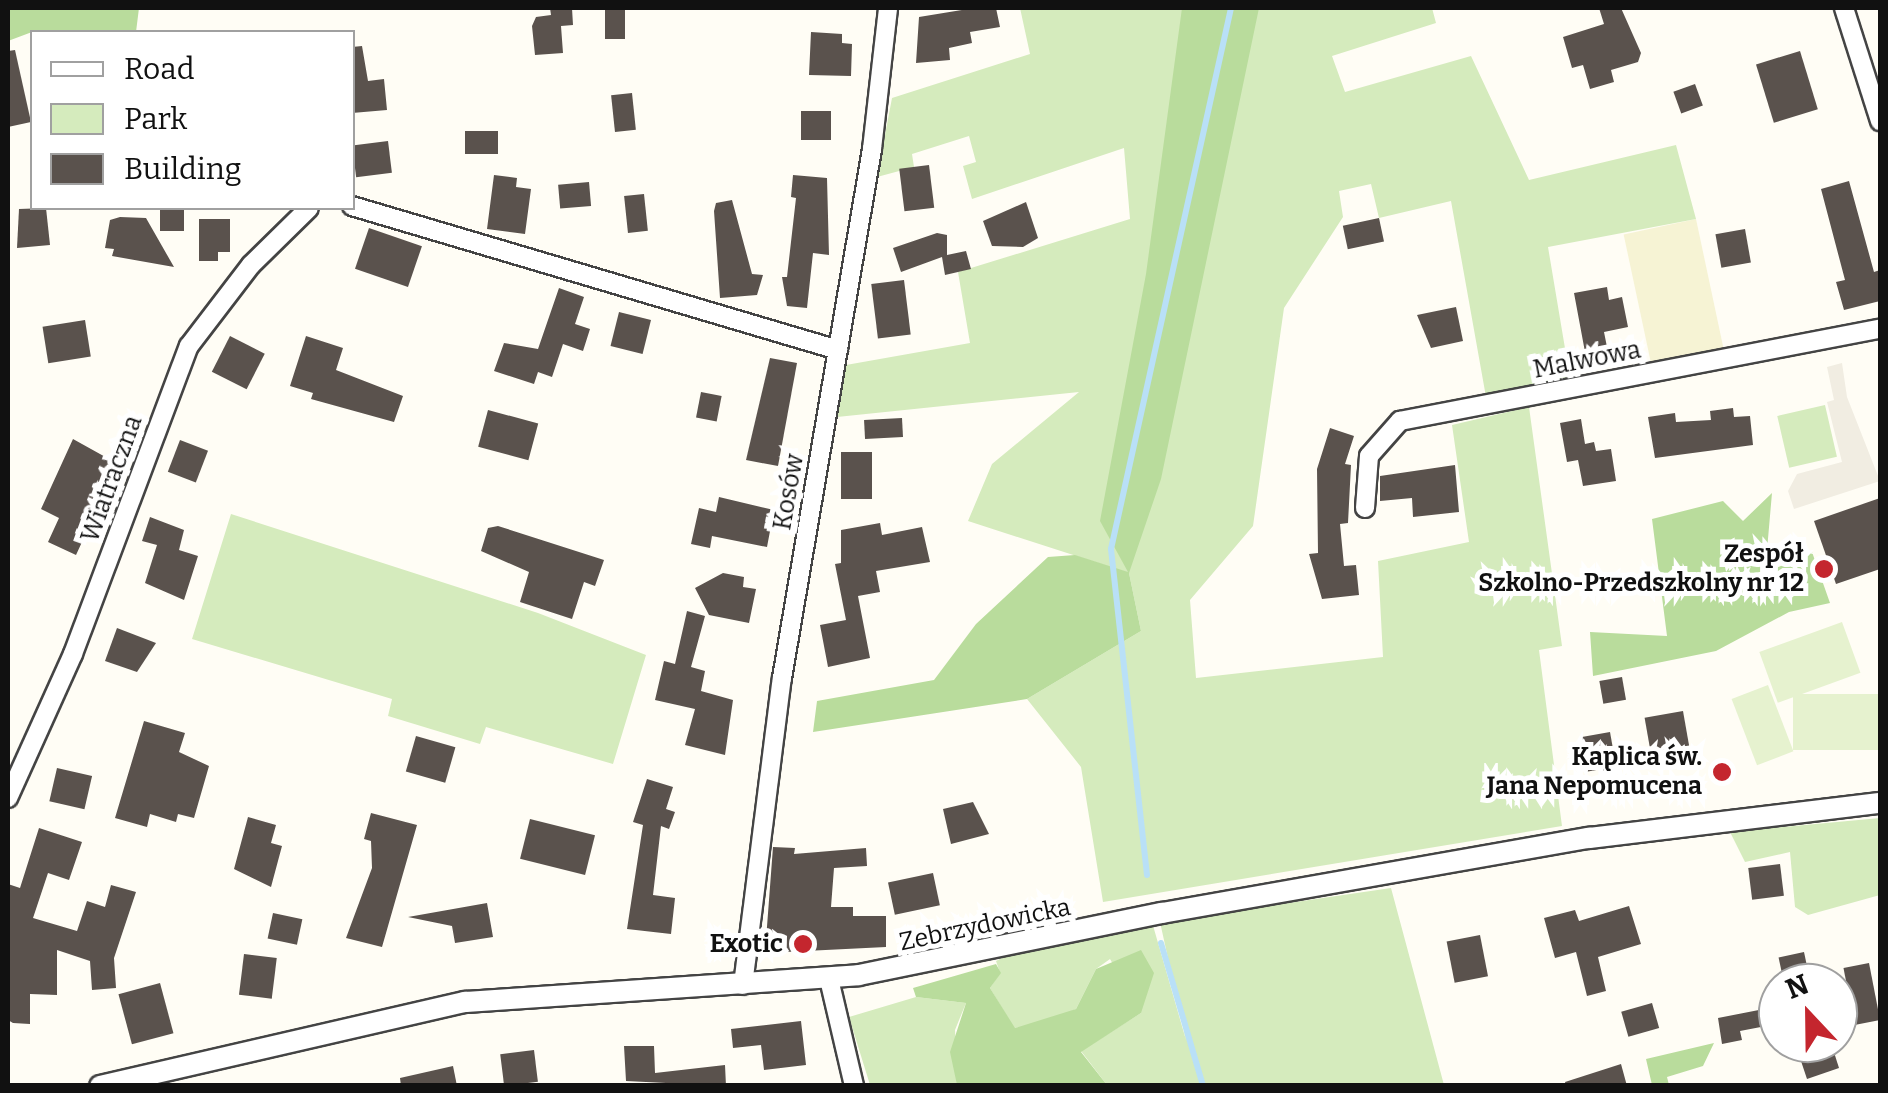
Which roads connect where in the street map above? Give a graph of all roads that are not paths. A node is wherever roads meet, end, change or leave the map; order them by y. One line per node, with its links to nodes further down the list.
1 (888, 8): 7 (street, Kosów)
2 (1844, 8): 3 (street)
3 (1880, 121)
4 (355, 207): 7 (street)
5 (306, 210): 9 (street, Wiatraczna)
6 (1880, 330): 8 (street, Malwowa)
7 (838, 350): 12 (street, Kosów)
8 (1365, 508)
9 (8, 798)
10 (1880, 803): 11 (street, Zebrzydowicka)
11 (829, 979): 12 (street, Zebrzydowicka); 14 (street)
12 (742, 985): 13 (street, Zebrzydowicka)
13 (100, 1086)
14 (854, 1086)

